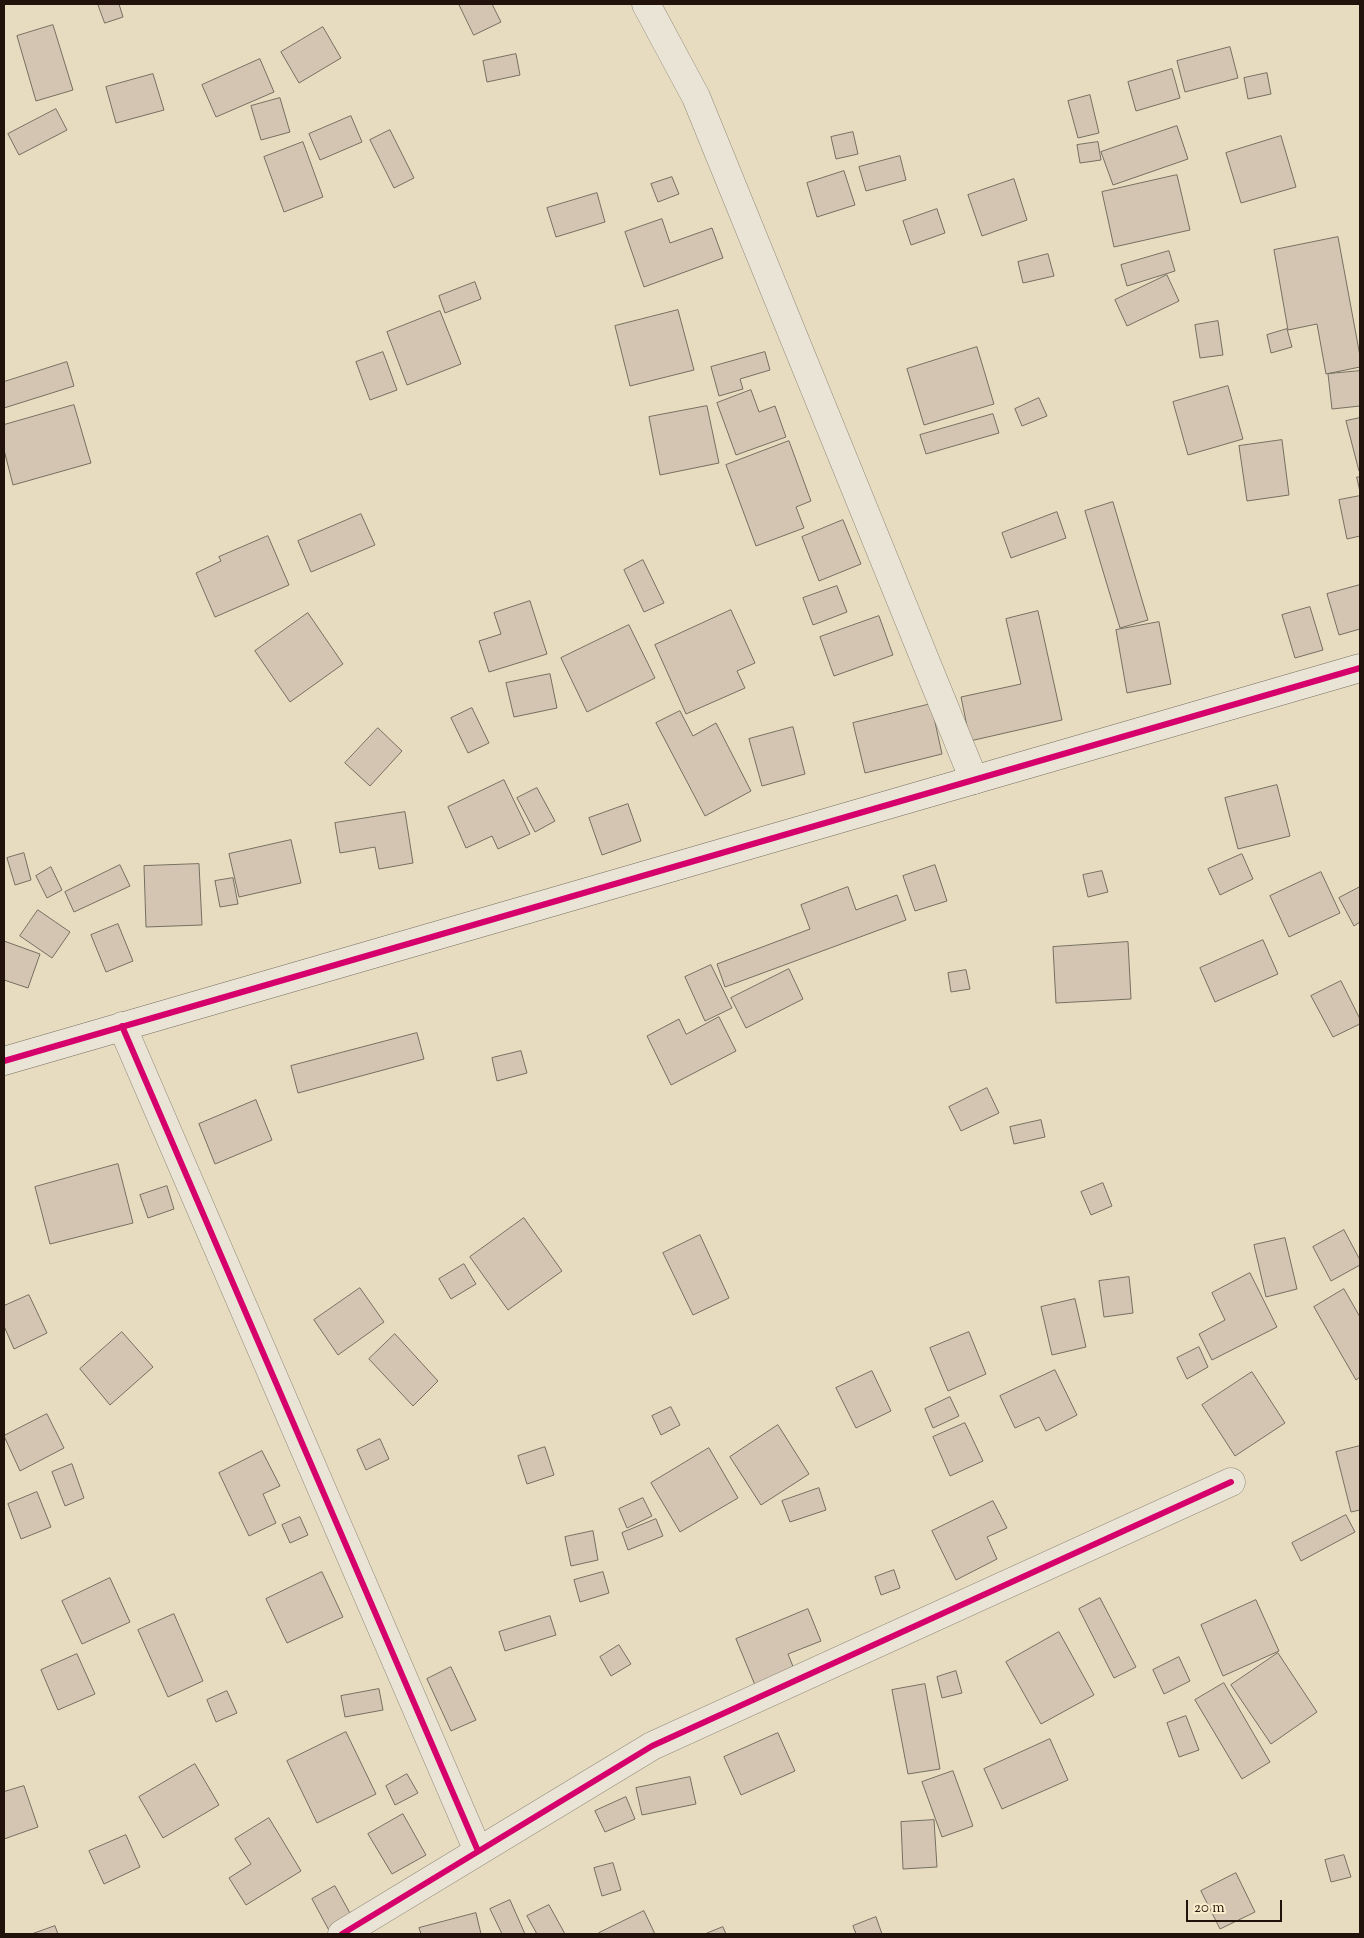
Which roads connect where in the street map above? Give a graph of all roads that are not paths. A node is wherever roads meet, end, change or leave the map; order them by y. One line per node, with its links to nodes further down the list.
1 (646, 4): 3 (street)
2 (1360, 668): 3 (street)
3 (974, 780): 4 (street)
4 (122, 1026): 5 (street); 7 (street)
5 (4, 1061)
6 (1231, 1482): 7 (street)
7 (478, 1852): 8 (street)
8 (342, 1934)

